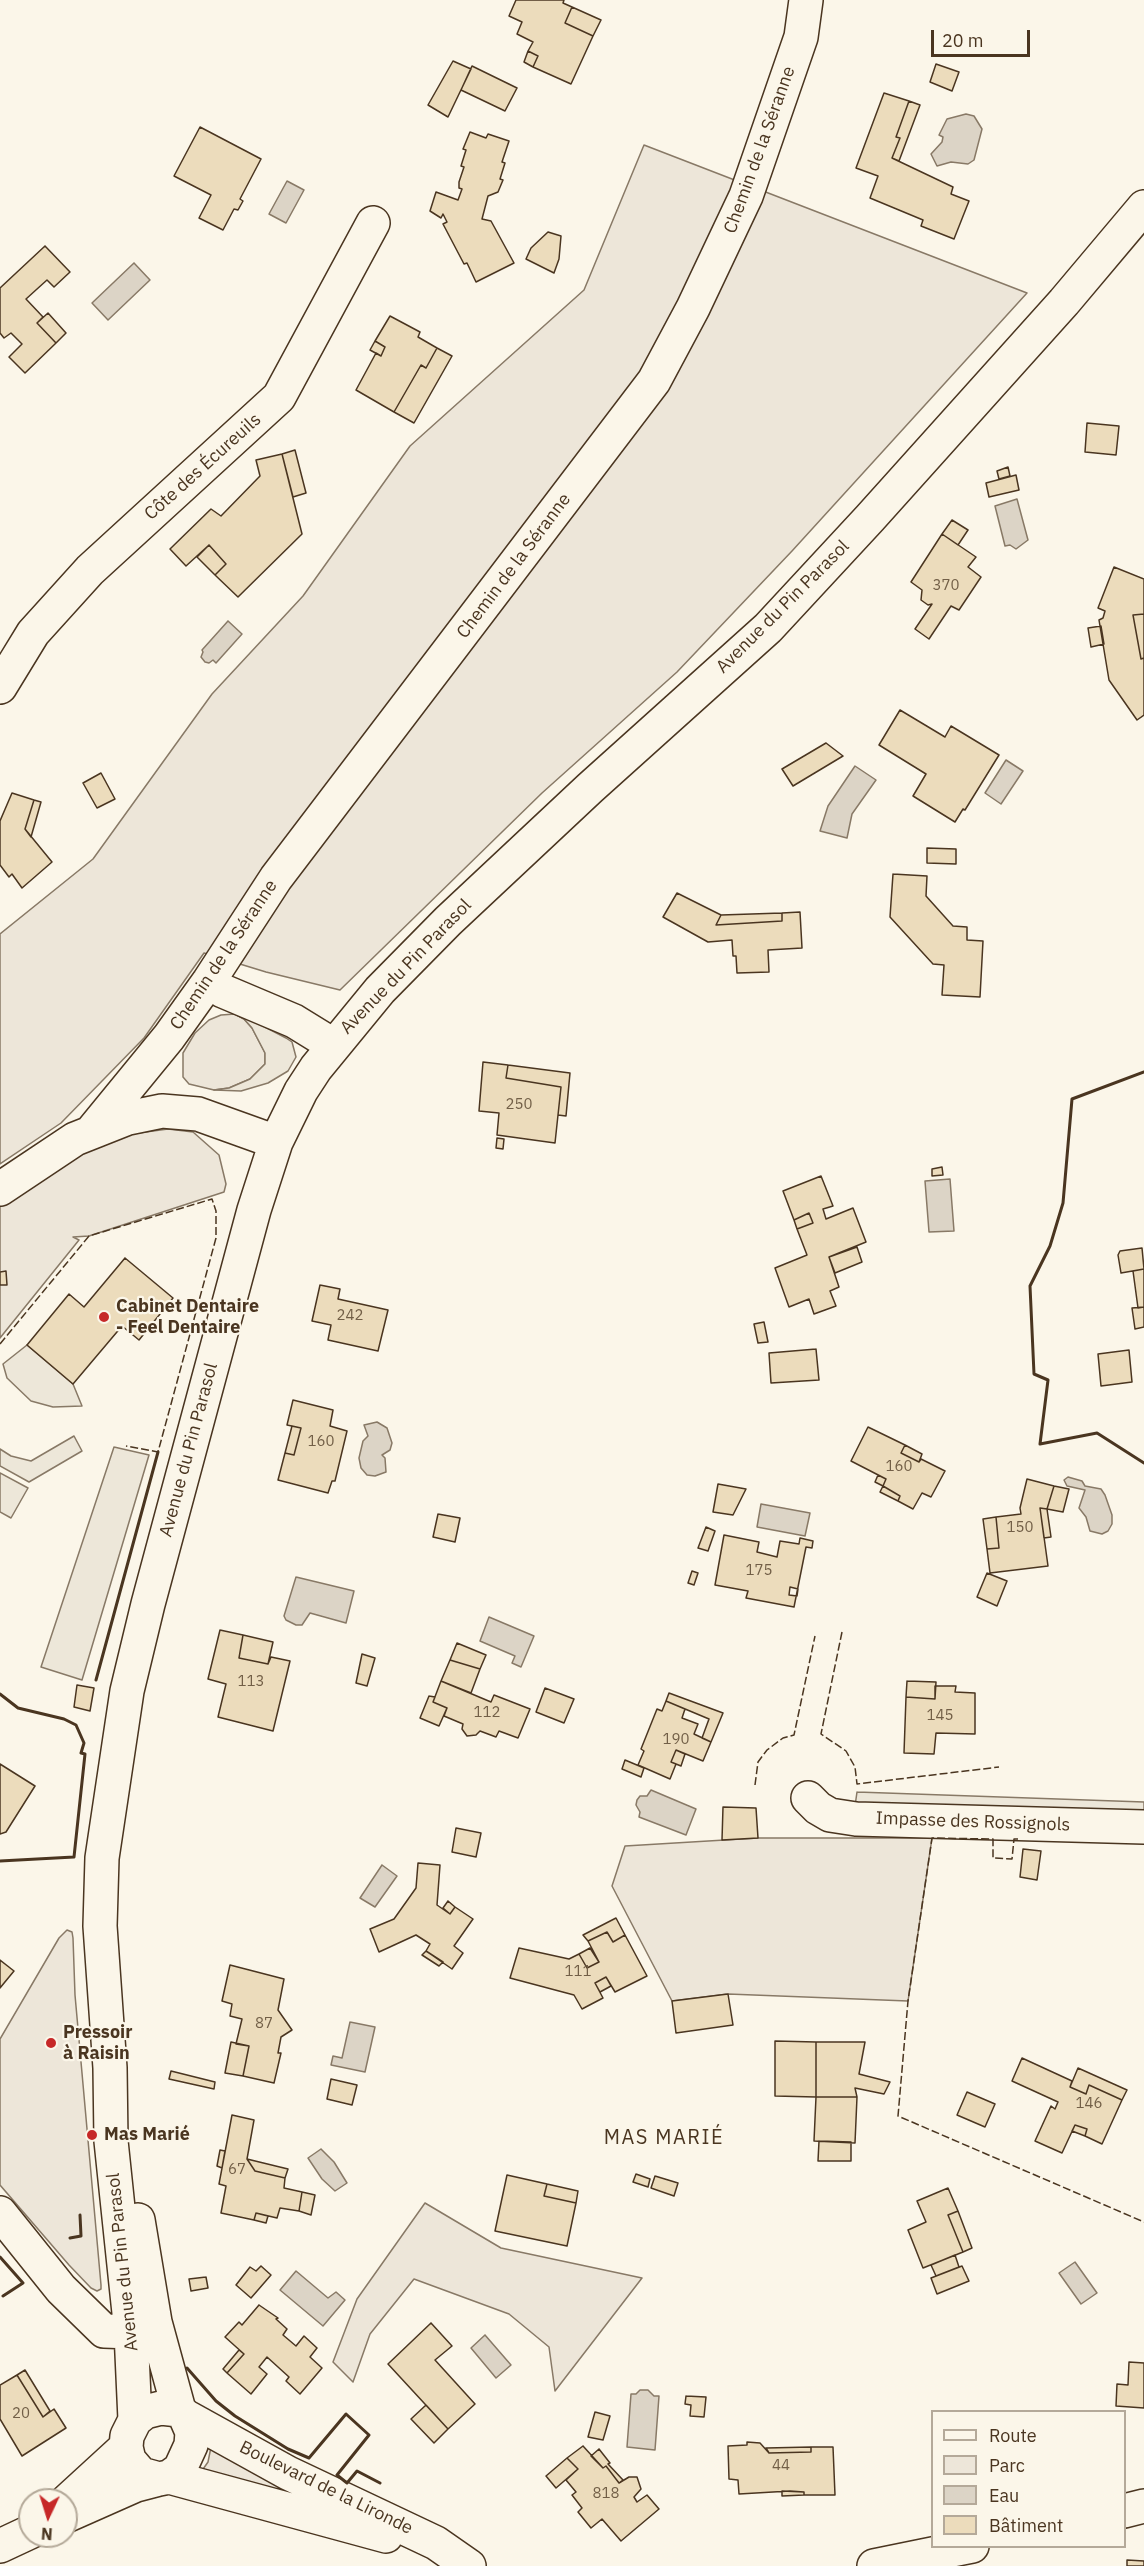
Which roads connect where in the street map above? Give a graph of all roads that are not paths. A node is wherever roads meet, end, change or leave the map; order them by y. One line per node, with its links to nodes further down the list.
1 (806, 0): 5 (street, Chemin de la Séranne)
2 (1144, 207): 6 (street, Avenue du Pin Parasol)
3 (373, 223): 4 (street, Côte des Écureuils)
4 (0, 687)
5 (209, 981): 6 (street); 7 (street, Chemin de la Séranne)
6 (333, 1045): 8 (street, Avenue du Pin Parasol)
7 (92, 1131): 8 (street); 9 (street)
8 (276, 1142): 13 (street, Avenue du Pin Parasol)
9 (0, 1189)
10 (808, 1798): 11 (street, Impasse des Rossignols)
11 (1144, 1827)
12 (0, 2213): 13 (street)
13 (143, 2327): 14 (street, Avenue du Pin Parasol); 15 (street, Avenue du Pin Parasol)
14 (182, 2413): 15 (street); 16 (street); 22 (street, Boulevard de la Lironde)
15 (130, 2433): 16 (street); 17 (street)
16 (164, 2478): 19 (street); 22 (street, Boulevard de la Lironde)
17 (78, 2489)
18 (1144, 2506): 20 (street)
19 (78, 2511)
20 (1126, 2511)
21 (967, 2548): 23 (street)
22 (467, 2565)
23 (874, 2566)

